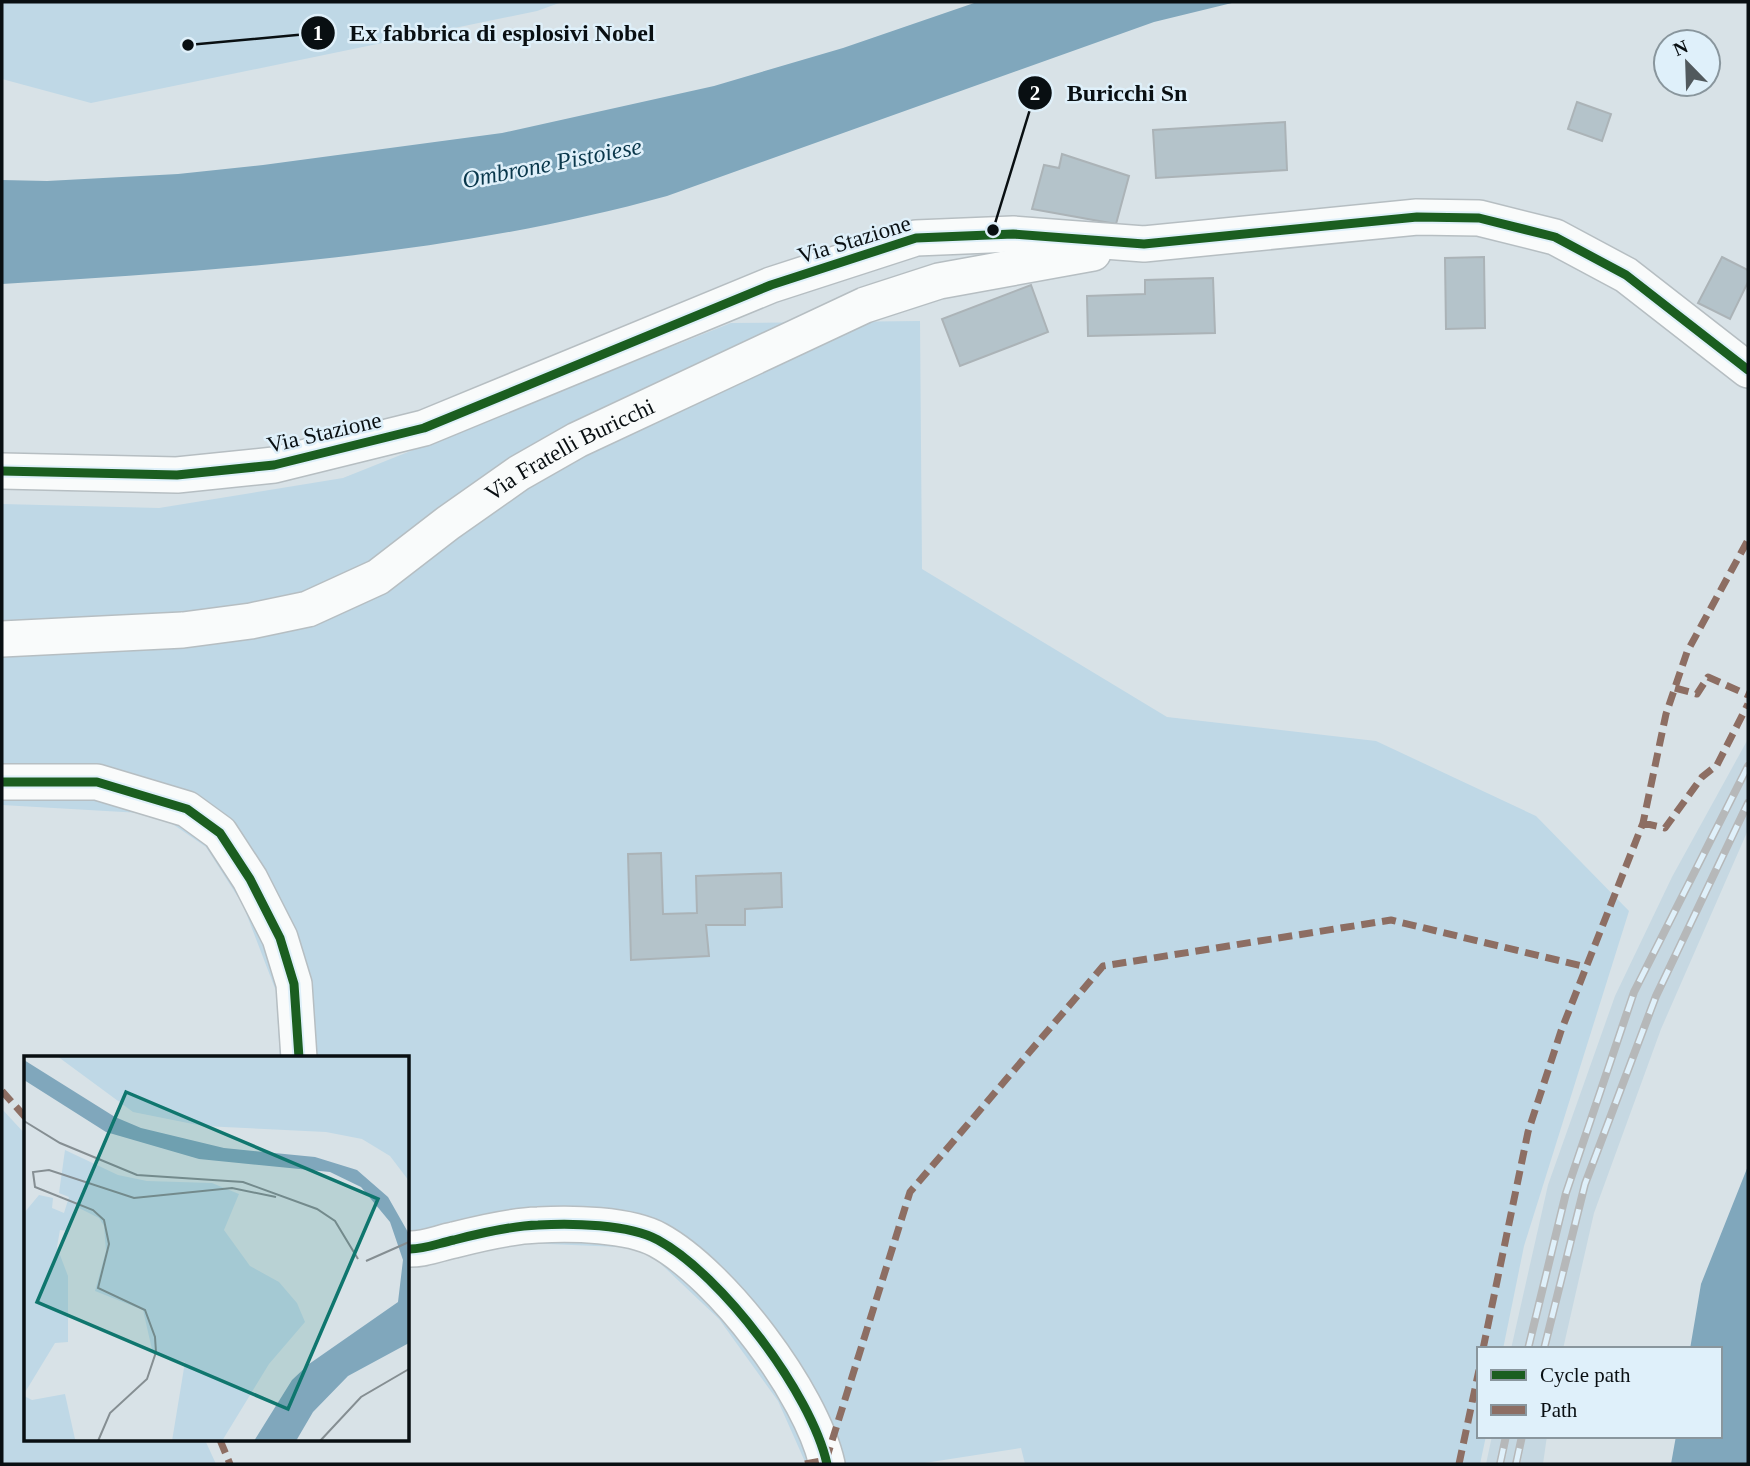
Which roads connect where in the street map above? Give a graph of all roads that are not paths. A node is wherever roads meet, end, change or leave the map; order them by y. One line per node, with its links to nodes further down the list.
1 (1144, 244): 2 (street, Via Stazione); 3 (street, Via Stazione); 4 (street, Via Fratelli Buricchi)
2 (1748, 370)
3 (2, 471)
4 (2, 639)
5 (2, 782): 6 (street)
6 (299, 1056)
7 (410, 1250): 8 (street)
8 (827, 1464)

